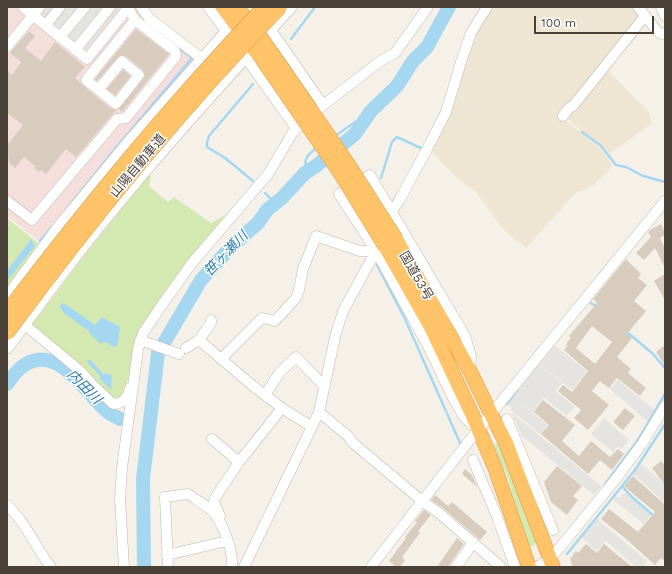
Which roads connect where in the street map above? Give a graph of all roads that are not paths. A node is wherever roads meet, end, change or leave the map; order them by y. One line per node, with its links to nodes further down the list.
1 (23, 7): 19 (street)
2 (40, 7): 19 (street)
3 (60, 7): 23 (street)
4 (85, 7): 27 (street)
5 (110, 7): 29 (street)
6 (208, 7): 25 (street)
7 (223, 7): 31 (highway, 国道53号)
8 (238, 7): 31 (highway, 国道53号)
9 (253, 7): 24 (street)
10 (264, 7): 44 (highway, 山陽自動車道, bridge)
11 (280, 7): 48 (highway, 山陽自動車道, bridge)
12 (292, 7): 24 (street)
13 (428, 7): 36 (street)
14 (486, 7): 41 (street)
15 (638, 7): 20 (street)
16 (661, 7): 21 (street)
17 (127, 8): 22 (street); 29 (street)
18 (145, 9): 32 (street)
19 (33, 15): 23 (street); 28 (street)
20 (645, 16): 26 (street); 37 (street)
21 (665, 16)
22 (134, 22): 35 (street); 39 (street)
23 (46, 25): 27 (street)
24 (271, 30): 30 (street)
25 (226, 31): 32 (street); 33 (street)
26 (665, 33)
27 (60, 37): 29 (street)
28 (7, 47)
29 (75, 50)
30 (287, 53): 34 (street); 36 (street)
31 (267, 56): 42 (highway, 国道53号, bridge)
32 (201, 58): 43 (street)
33 (246, 58): 34 (street); 47 (street)
34 (260, 78): 38 (street)
35 (98, 90)
36 (323, 105): 38 (street)
37 (563, 116)
38 (296, 128): 51 (street)
39 (7, 201)
40 (665, 201): 61 (street)
41 (392, 211): 42 (street); 49 (street)
42 (386, 245): 46 (highway, 国道53号); 53 (street); 56 (street); 64 (highway, 国道53号)
43 (7, 296)
44 (7, 312)
45 (211, 320): 50 (street)
46 (442, 321): 49 (street); 54 (highway, 国道53号)
47 (25, 325): 52 (street); 55 (street)
48 (7, 333)
49 (465, 336): 54 (street)
50 (199, 340): 51 (street); 53 (street)
51 (141, 341): 55 (street)
52 (7, 349)
53 (221, 359): 57 (street)
54 (470, 371): 61 (highway, 国道53号)
55 (133, 386): 83 (street)
56 (325, 387): 57 (street); 60 (street)
57 (265, 395): 58 (street)
58 (282, 408): 63 (street); 68 (street)
59 (664, 411): 81 (street)
60 (319, 412): 63 (street); 73 (street)
61 (491, 414): 64 (street); 66 (highway, 国道53号)
62 (507, 419): 69 (street)
63 (312, 427): 86 (street)
64 (478, 430): 70 (highway, 国道53号); 73 (street)
65 (212, 439): 68 (street)
66 (506, 443): 69 (street); 72 (highway, 国道53号)
67 (473, 460): 75 (street)
68 (239, 462): 76 (street)
69 (525, 462): 71 (street)
70 (495, 468): 75 (street); 91 (highway, 国道53号)
71 (531, 478): 72 (street); 77 (street)
72 (525, 494): 81 (highway, 国道53号)
73 (422, 501): 79 (street); 87 (street)
74 (7, 505): 82 (street)
75 (496, 514): 90 (street)
76 (219, 520): 78 (street); 80 (street)
77 (552, 530)
78 (227, 541): 80 (street); 85 (street)
79 (473, 543): 88 (street); 89 (street)
80 (167, 555): 84 (street)
81 (551, 563): 92 (street)
82 (51, 567)
83 (124, 567)
84 (168, 567)
85 (232, 567)
86 (244, 567)
87 (371, 567)
88 (456, 567)
89 (501, 567)
90 (515, 567)
91 (529, 567)
92 (537, 567)

